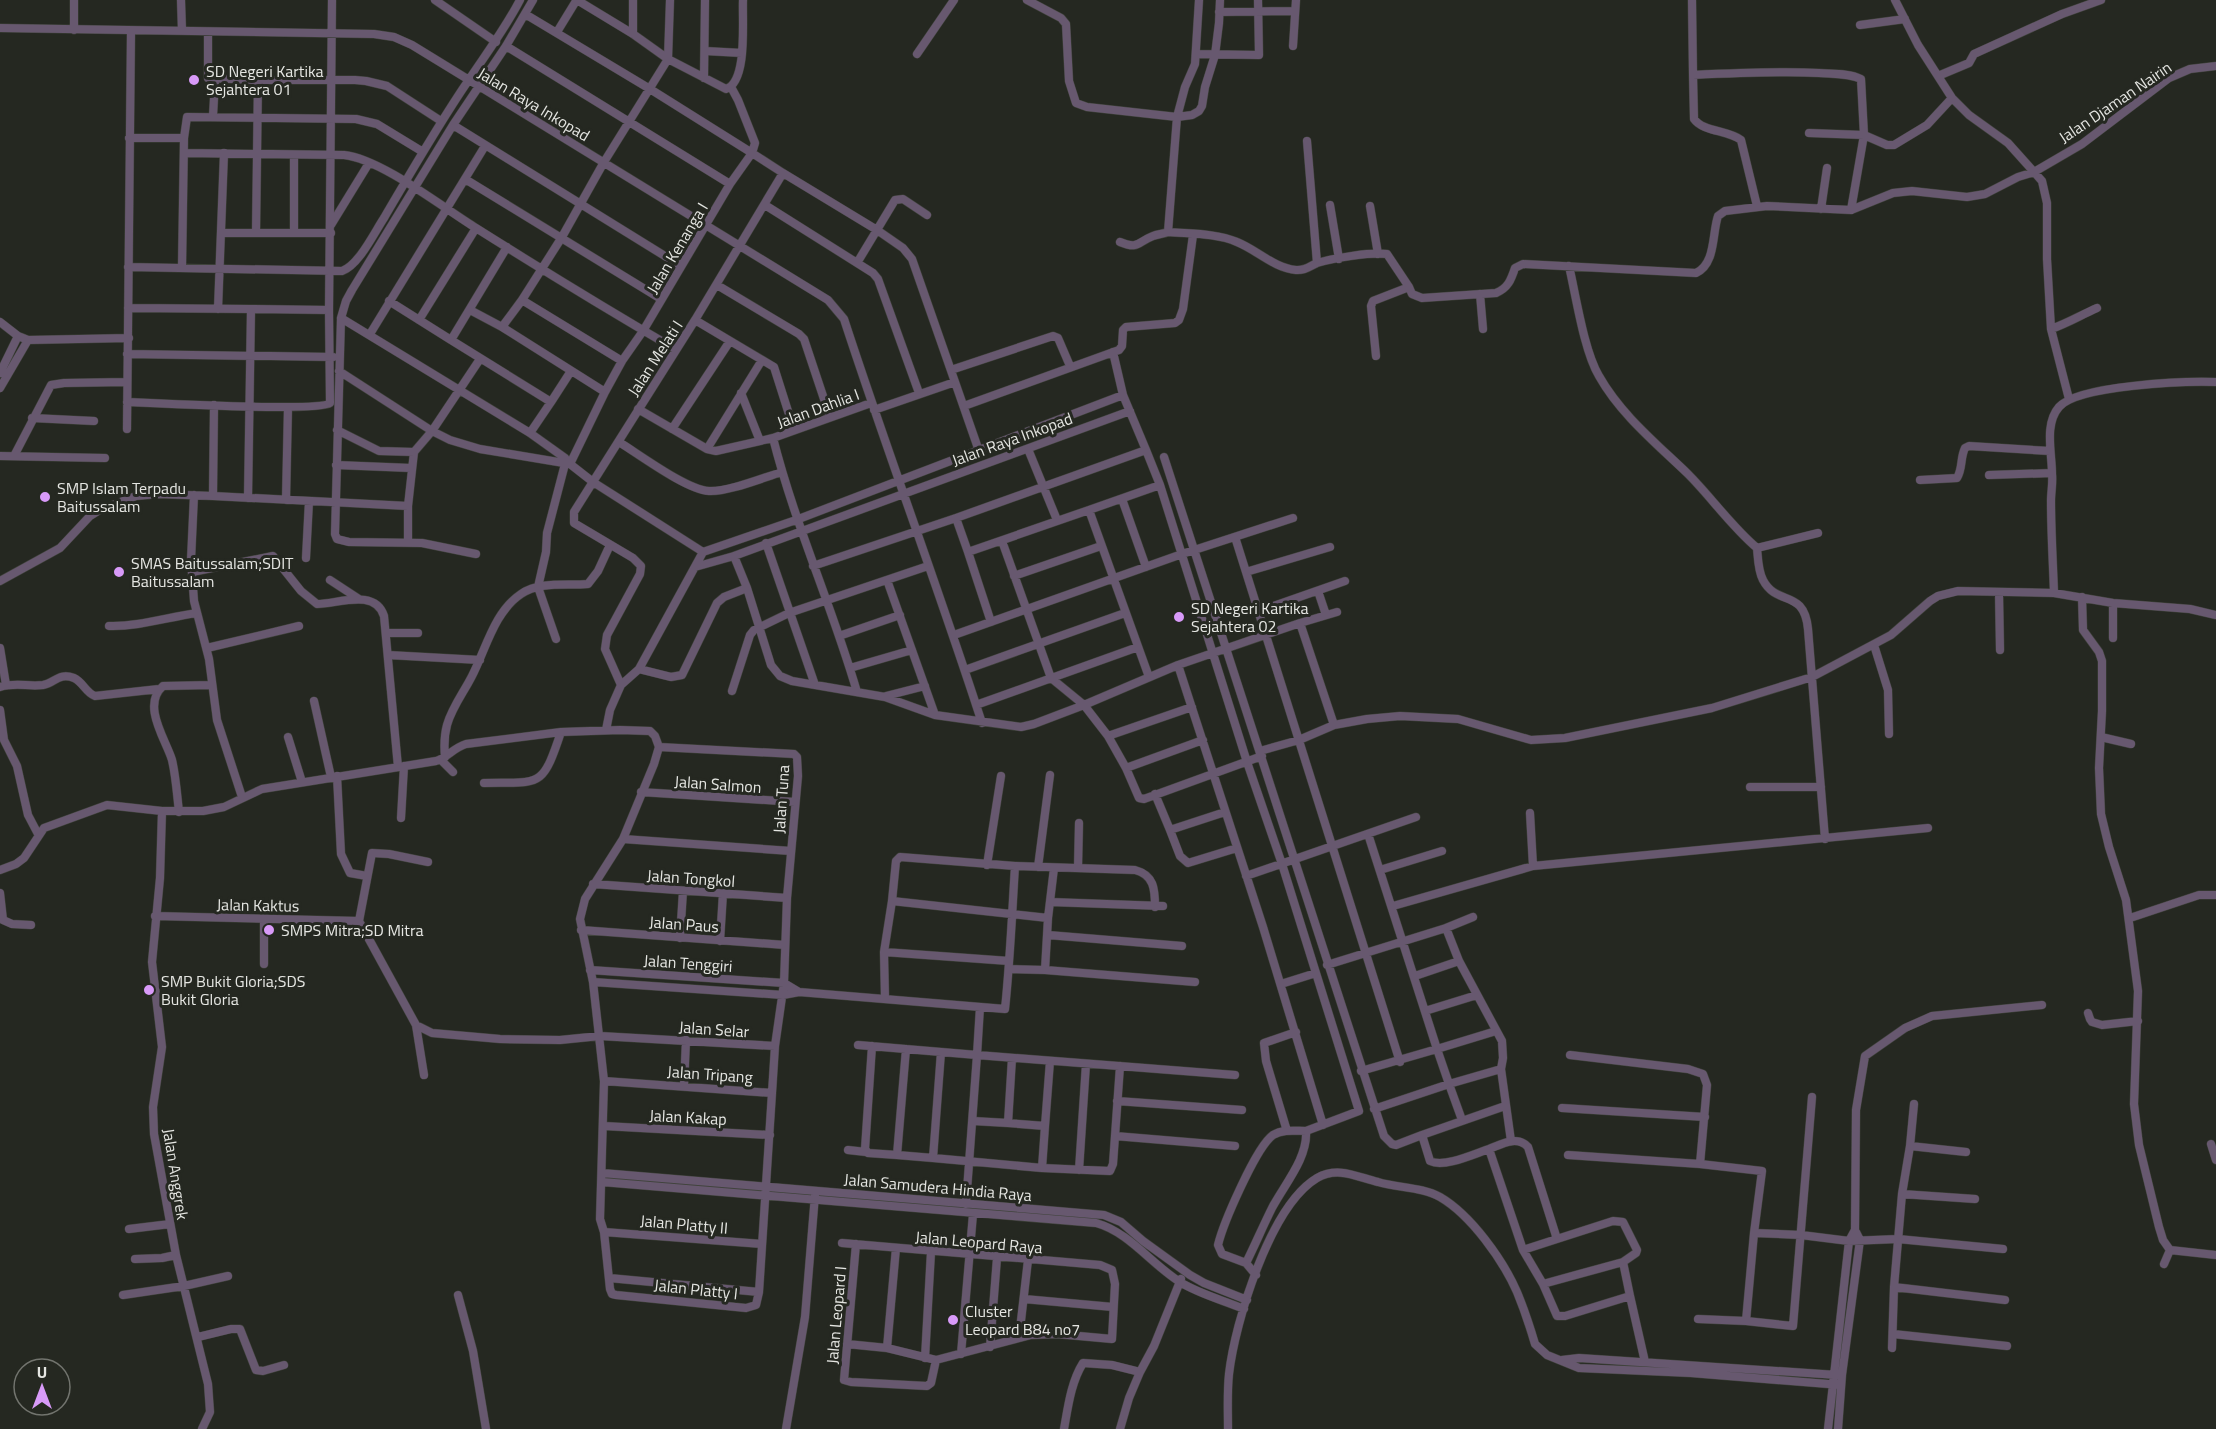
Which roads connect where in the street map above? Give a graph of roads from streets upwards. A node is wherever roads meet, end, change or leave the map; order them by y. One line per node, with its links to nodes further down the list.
1 (74, 0): 29 (street)
2 (182, 0): 31 (street)
3 (332, 0): 34 (street)
4 (435, 0): 36 (street)
5 (508, 0): 21 (street)
6 (533, 0): 25 (street)
7 (576, 0): 33 (street); 35 (street)
8 (633, 0): 35 (street)
9 (670, 0): 44 (street)
10 (705, 0): 39 (street)
11 (743, 0): 40 (street)
12 (954, 0): 41 (street)
13 (1027, 0): 59 (street)
14 (1199, 0): 42 (street)
15 (1220, 0): 23 (street)
16 (1258, 0): 24 (street)
17 (1296, 0): 22 (street)
18 (1692, 0): 46 (street)
19 (1895, 0): 26 (street)
20 (2101, 0): 47 (street)
21 (519, 3): 36 (street)
22 (1295, 10): 24 (street); 38 (street)
23 (1220, 12): 24 (street); 43 (street)
24 (1257, 12): 43 (street)
25 (525, 14): 33 (street); 37 (street)
26 (1905, 20): 27 (street); 47 (street)
27 (1860, 25)
28 (0, 28): 29 (street, Jalan Raya Inkopad)
29 (74, 30): 30 (street, Jalan Raya Inkopad)
30 (130, 31): 31 (street, Jalan Raya Inkopad); 66 (street)
31 (182, 31): 32 (street, Jalan Raya Inkopad)
32 (208, 32): 34 (street, Jalan Raya Inkopad); 49 (street)
33 (556, 32): 55 (street)
34 (331, 34): 51 (street); 52 (street, Jalan Raya Inkopad)
35 (633, 34): 44 (street)
36 (496, 42): 52 (street)
37 (506, 46): 53 (street); 62 (street)
38 (1293, 46)
39 (705, 51): 40 (street); 48 (street)
40 (742, 53): 54 (street)
41 (917, 54)
42 (1196, 54): 43 (street); 59 (street)
43 (1215, 55): 59 (street)
44 (668, 59): 48 (street); 55 (street)
45 (2216, 66): 80 (street, Jalan Djaman Nairin)
46 (1693, 75): 65 (street); 90 (street)
47 (1938, 76): 56 (street)
48 (704, 78): 54 (street)
49 (215, 80): 50 (street); 57 (street)
50 (258, 80): 51 (street); 58 (street)
51 (332, 80): 60 (street); 61 (street)
52 (468, 80): 53 (street, Jalan Raya Inkopad); 61 (street)
53 (478, 86): 63 (street); 77 (street, Jalan Raya Inkopad)
54 (731, 87): 73 (street)
55 (650, 89): 62 (street); 73 (street)
56 (1952, 98): 65 (street); 80 (street)
57 (213, 116): 58 (street); 67 (street)
58 (257, 116): 60 (street); 74 (street)
59 (1178, 117): 99 (street)
60 (332, 118): 70 (street); 76 (street)
61 (441, 121): 70 (street)
62 (629, 122): 77 (street); 84 (street)
63 (453, 125): 69 (street); 85 (street)
64 (1809, 133): 65 (street)
65 (1864, 135): 93 (street)
66 (129, 138): 67 (street); 114 (street)
67 (184, 138): 71 (street)
68 (1308, 141): 111 (street)
69 (485, 146): 82 (street); 86 (street)
70 (423, 152): 83 (street)
71 (184, 153): 72 (street); 115 (street)
72 (224, 153): 74 (street); 100 (street)
73 (752, 153): 81 (street); 84 (street, Jalan Kenanga I)
74 (258, 154): 75 (street); 101 (street)
75 (294, 154): 76 (street); 102 (street)
76 (331, 156): 78 (street); 97 (street)
77 (604, 162): 86 (street); 95 (street, Jalan Raya Inkopad)
78 (369, 163): 83 (street); 97 (street)
79 (1827, 168): 92 (street)
80 (2034, 172): 93 (street, Jalan Djaman Nairin); 137 (street)
81 (783, 173): 87 (street, Jalan Melati I); 98 (street)
82 (465, 178): 91 (street); 104 (street)
83 (405, 182): 85 (street); 118 (street)
84 (730, 184): 95 (street, Jalan Kenanga I)
85 (414, 188): 91 (street); 131 (street)
86 (580, 205): 104 (street); 112 (street)
87 (765, 205): 107 (street, Jalan Melati I); 110 (street)
88 (1330, 205): 109 (street)
89 (1371, 206): 108 (street)
90 (1757, 206): 92 (street); 113 (street)
91 (447, 209): 96 (street); 124 (street)
92 (1821, 209): 93 (street)
93 (1851, 210)
94 (927, 214): 98 (street)
95 (706, 226): 107 (street, Jalan Raya Inkopad); 112 (street, Jalan Kenanga I)
96 (476, 228): 106 (street); 132 (street)
97 (331, 229): 102 (street); 118 (street)
98 (877, 230): 110 (street); 156 (street)
99 (1168, 232): 103 (street); 105 (street)
100 (221, 233): 101 (street); 117 (street)
101 (256, 233): 102 (street)
102 (294, 233)
103 (1193, 235): 111 (street); 146 (street)
104 (562, 237): 116 (street); 122 (street)
105 (1120, 242)
106 (507, 247): 116 (street); 130 (street)
107 (740, 247): 119 (street, Jalan Melati I); 174 (street, Jalan Raya Inkopad)
108 (1378, 254): 109 (street); 120 (street)
109 (1339, 259): 111 (street)
110 (857, 263): 167 (street)
111 (1317, 263)
112 (681, 266): 122 (street, Jalan Kenanga I)
113 (1569, 266): 121 (street); 236 (street)
114 (128, 267): 115 (street); 125 (street)
115 (182, 268): 117 (street)
116 (542, 268): 123 (street); 138 (street)
117 (220, 270): 118 (street); 127 (street)
118 (330, 271): 129 (street)
119 (717, 285): 133 (street, Jalan Melati I); 179 (street)
120 (1409, 287): 121 (street); 149 (street)
121 (1480, 294): 136 (street)
122 (661, 299): 138 (street, Jalan Kenanga I)
123 (522, 300): 135 (street); 154 (street)
124 (389, 301): 132 (street); 139 (street)
125 (128, 308): 127 (street); 141 (street)
126 (2097, 308): 137 (street)
127 (218, 309): 128 (street)
128 (251, 309): 129 (street); 148 (street)
129 (329, 310): 150 (street)
130 (470, 310): 135 (street); 143 (street)
131 (341, 318): 139 (street); 151 (street)
132 (419, 320): 143 (street)
133 (695, 320): 144 (street); 145 (street, Jalan Melati I)
134 (0, 322): 140 (street)
135 (502, 327): 158 (street)
136 (1483, 329)
137 (2051, 329): 169 (street)
138 (643, 331): 145 (street); 154 (street, Jalan Kenanga I)
139 (370, 334): 164 (street)
140 (18, 336): 142 (street); 159 (street)
141 (129, 338): 142 (street); 147 (street)
142 (28, 340): 163 (street)
143 (451, 340): 152 (street)
144 (730, 341): 153 (street); 183 (street)
145 (675, 349): 177 (street, Jalan Melati I)
146 (1113, 352): 155 (street); 168 (street)
147 (127, 354): 148 (street); 160 (street)
148 (251, 356): 150 (street); 173 (street)
149 (1376, 356)
150 (330, 357): 151 (street); 176 (street)
151 (340, 358): 157 (street)
152 (480, 359): 164 (street); 171 (street)
153 (762, 360): 166 (street); 185 (street)
154 (622, 361): 165 (street, Jalan Kenanga I)
155 (1070, 366): 156 (street); 175 (street)
156 (951, 370): 161 (street)
157 (339, 371): 184 (street); 186 (street)
158 (571, 371): 165 (street); 171 (street)
159 (0, 373)
160 (127, 382): 170 (street); 180 (street)
161 (955, 382): 167 (street, Jalan Dahlia I); 175 (street)
162 (2216, 382): 169 (street)
163 (0, 388)
164 (459, 389): 186 (street); 187 (street)
165 (605, 392): 201 (street, Jalan Kenanga I)
166 (741, 393): 189 (street); 192 (street)
167 (919, 393): 174 (street, Jalan Dahlia I)
168 (1124, 395): 178 (street); 194 (street, Jalan Raya Inkopad)
169 (2069, 399): 195 (street)
170 (127, 402): 172 (street); 182 (street)
171 (551, 402): 187 (street)
172 (214, 405): 173 (street); 214 (street)
173 (250, 406): 176 (street); 215 (street)
174 (873, 406): 179 (street, Jalan Dahlia I); 207 (street, Jalan Raya Inkopad)
175 (964, 406): 194 (street)
176 (288, 407): 217 (street)
177 (638, 409): 183 (street); 190 (street, Jalan Melati I)
178 (1130, 411): 191 (street, Jalan Raya Inkopad); 193 (street)
179 (830, 417): 185 (street, Jalan Dahlia I)
180 (32, 418): 181 (street); 198 (street)
181 (94, 421)
182 (127, 429)
183 (672, 429): 192 (street)
184 (337, 430): 196 (street); 202 (street)
185 (794, 430): 188 (street, Jalan Dahlia I)
186 (432, 431): 196 (street); 201 (street)
187 (530, 434): 201 (street)
188 (773, 438): 189 (street); 204 (street)
189 (760, 441): 192 (street)
190 (619, 442): 204 (street); 209 (street, Jalan Melati I)
191 (1028, 448): 211 (street); 212 (street, Jalan Raya Inkopad)
192 (707, 449)
193 (1146, 450): 210 (street); 211 (street)
194 (979, 451): 207 (street, Jalan Raya Inkopad)
195 (2050, 451): 205 (street); 208 (street)
196 (414, 452): 203 (street)
197 (0, 456): 198 (street)
198 (14, 456): 200 (street)
199 (1164, 457): 237 (street)
200 (105, 458)
201 (568, 464): 209 (street); 256 (street)
202 (336, 465): 203 (street); 219 (street)
203 (411, 468): 220 (street)
204 (782, 472): 224 (street)
205 (2052, 473): 206 (street); 260 (street)
206 (1989, 475)
207 (898, 480): 212 (street, Jalan Raya Inkopad); 224 (street, Jalan Raya Inkopad)
208 (1920, 480)
209 (593, 482): 233 (street); 238 (street)
210 (1160, 485): 216 (street); 241 (street)
211 (1043, 487): 222 (street); 225 (street)
212 (902, 493): 226 (street, Jalan Raya Inkopad); 227 (street, Jalan Raya Inkopad)
213 (194, 495): 214 (street); 248 (street); 254 (street)
214 (213, 496): 215 (street)
215 (248, 498): 217 (street)
216 (1122, 498): 221 (street); 247 (street)
217 (286, 500): 218 (street)
218 (309, 501): 219 (street); 243 (street)
219 (335, 502): 220 (street); 231 (street)
220 (408, 506): 231 (street)
221 (1089, 510): 225 (street); 234 (street)
222 (956, 518): 227 (street); 239 (street)
223 (1293, 518): 229 (street)
224 (796, 520): 226 (street); 238 (street, Jalan Raya Inkopad)
225 (1057, 520): 230 (street)
226 (801, 531): 232 (street, Jalan Raya Inkopad); 244 (street)
227 (916, 532): 244 (street); 245 (street, Jalan Raya Inkopad)
228 (1818, 533): 236 (street)
229 (1235, 537): 237 (street); 249 (street)
230 (1002, 541): 239 (street); 250 (street)
231 (408, 542): 240 (street)
232 (766, 543): 242 (street, Jalan Raya Inkopad); 269 (street)
233 (610, 545): 256 (street); 306 (street)
234 (1101, 546): 250 (street); 251 (street)
235 (1330, 547): 249 (street)
236 (1757, 548): 301 (street)
237 (1195, 550): 241 (street); 292 (street)
238 (703, 552): 246 (street)
239 (968, 552): 274 (street)
240 (476, 554)
241 (1182, 554): 247 (street); 292 (street)
242 (734, 555): 246 (street, Jalan Raya Inkopad); 257 (street)
243 (306, 558)
244 (813, 566): 263 (street)
245 (928, 566): 253 (street); 282 (street, Jalan Raya Inkopad)
246 (695, 567): 298 (street)
247 (1146, 567): 251 (street)
248 (192, 572): 262 (street); 268 (street)
249 (1246, 572): 266 (street)
250 (1014, 576): 265 (street)
251 (1112, 579): 265 (street); 270 (street)
252 (330, 580): 262 (street)
253 (887, 580): 263 (street); 271 (street)
254 (0, 581)
255 (1345, 581): 258 (street)
256 (538, 586): 285 (street); 295 (street)
257 (747, 588): 278 (street); 298 (street)
258 (1318, 591): 266 (street); 272 (street)
259 (1999, 592): 260 (street); 287 (street); 293 (street)
260 (2054, 593): 261 (street)
261 (2082, 597): 264 (street); 326 (street)
262 (360, 600): 279 (street)
263 (826, 600): 269 (street); 283 (street)
264 (2113, 603): 273 (street); 284 (street)
265 (1027, 610): 274 (street); 286 (street)
266 (1258, 611): 281 (street)
267 (1337, 612): 272 (street)
268 (197, 613): 276 (street); 290 (street)
269 (789, 613): 278 (street); 303 (street)
270 (1125, 613): 286 (street); 288 (street)
271 (900, 615): 283 (street); 291 (street)
272 (1326, 615): 275 (street)
273 (2216, 615)
274 (991, 622): 282 (street)
275 (1300, 623): 281 (street); 319 (street)
276 (109, 626)
277 (299, 626): 290 (street)
278 (758, 627): 303 (street); 309 (street)
279 (386, 633): 280 (street); 294 (street)
280 (418, 633)
281 (1265, 634): 292 (street); 328 (street)
282 (954, 635): 299 (street, Jalan Raya Inkopad)
283 (839, 636): 297 (street)
284 (2113, 638)
285 (556, 639)
286 (1038, 644): 299 (street); 302 (street)
287 (1874, 645): 301 (street); 322 (street)
288 (1138, 647): 300 (street); 302 (street)
289 (0, 648): 304 (street)
290 (207, 648): 305 (street)
291 (912, 650): 297 (street); 307 (street)
292 (1219, 650): 296 (street); 331 (street); 333 (street)
293 (2000, 650)
294 (388, 655): 295 (street); 334 (street)
295 (480, 660): 332 (street)
296 (1178, 665): 300 (street); 315 (street)
297 (850, 668): 310 (street)
298 (639, 669): 306 (street)
299 (965, 670): 313 (street, Jalan Raya Inkopad)
300 (1149, 677): 314 (street)
301 (1812, 677): 319 (street); 344 (street)
302 (1051, 678): 313 (street); 314 (street)
303 (815, 685): 310 (street)
304 (3, 686): 308 (street)
305 (212, 686): 308 (street); 347 (street)
306 (621, 686): 320 (street)
307 (925, 686): 311 (street); 317 (street)
308 (159, 689): 350 (street)
309 (732, 691)
310 (857, 692): 311 (street)
311 (885, 697): 317 (street)
312 (314, 701): 340 (street)
313 (976, 705): 318 (street, Jalan Raya Inkopad)
314 (1084, 705): 318 (street); 324 (street)
315 (1192, 707): 324 (street); 327 (street)
316 (0, 710): 323 (street)
317 (935, 716): 318 (street)
318 (982, 723)
319 (1334, 725): 328 (street)
320 (606, 730): 321 (street); 330 (street)
321 (561, 732): 332 (street); 342 (street)
322 (1889, 734)
323 (2, 735): 358 (street)
324 (1108, 736): 335 (street)
325 (288, 737): 341 (street)
326 (2101, 737): 329 (street); 392 (street)
327 (1203, 740): 335 (street); 337 (street)
328 (1299, 740): 331 (street); 362 (street)
329 (2132, 744)
330 (659, 747): 345 (street); 348 (street, Jalan Tuna)
331 (1260, 755): 333 (street); 366 (street)
332 (443, 758): 334 (street); 336 (street)
333 (1248, 762): 337 (street); 368 (street)
334 (401, 766): 340 (street); 354 (street)
335 (1126, 768): 346 (street)
336 (453, 772)
337 (1213, 774): 346 (street); 351 (street)
338 (1001, 776): 369 (street)
339 (1050, 776): 372 (street)
340 (334, 777): 341 (street); 377 (street)
341 (302, 782): 347 (street)
342 (484, 783)
343 (1750, 787): 344 (street)
344 (1821, 787): 361 (street)
345 (640, 792): 348 (street, Jalan Salmon); 360 (street)
346 (1155, 794): 357 (street)
347 (242, 797): 350 (street)
348 (795, 802): 364 (street, Jalan Tuna)
349 (162, 811): 350 (street); 358 (street); 389 (street, Jalan Anggrek)
350 (180, 812)
351 (1225, 812): 357 (street); 363 (street)
352 (1530, 813): 371 (street)
353 (1416, 817): 359 (street)
354 (400, 818)
355 (1079, 823): 374 (street)
356 (1928, 828): 361 (street)
357 (1170, 830): 363 (street)
358 (38, 834): 375 (street)
359 (1368, 834): 362 (street); 376 (street)
360 (623, 839): 364 (street); 379 (street)
361 (1825, 839): 371 (street)
362 (1332, 846): 366 (street); 406 (street)
363 (1237, 848): 378 (street)
364 (792, 851): 384 (street, Jalan Tuna)
365 (1442, 851): 376 (street)
366 (1293, 859): 368 (street); 410 (street)
367 (428, 862): 377 (street)
368 (1282, 864): 378 (street); 413 (street)
369 (987, 865): 370 (street); 385 (street)
370 (1015, 866): 372 (street); 388 (street)
371 (1533, 866): 387 (street)
372 (1038, 867): 373 (street)
373 (1054, 868): 374 (street); 386 (street)
374 (1078, 868): 386 (street)
375 (0, 870)
376 (1380, 870): 387 (street)
377 (367, 876): 394 (street)
378 (1246, 876): 418 (street)
379 (593, 884): 380 (street, Jalan Tongkol); 398 (street)
380 (683, 891): 382 (street, Jalan Tongkol); 400 (street)
381 (0, 893): 395 (street)
382 (723, 893): 384 (street, Jalan Tongkol); 401 (street)
383 (2216, 895): 392 (street)
384 (788, 898): 403 (street, Jalan Tuna)
385 (892, 901): 388 (street); 405 (street)
386 (1050, 902): 391 (street)
387 (1393, 906): 402 (street)
388 (1012, 914): 391 (street); 409 (street)
389 (155, 916): 393 (street, Jalan Kaktus); 502 (street, Jalan Anggrek)
390 (1473, 917): 397 (street)
391 (1048, 918): 399 (street)
392 (2130, 918): 427 (street)
393 (264, 919): 394 (street, Jalan Kaktus); 408 (street)
394 (359, 921): 428 (street)
395 (3, 923): 396 (street)
396 (31, 925)
397 (1446, 928): 402 (street); 407 (street)
398 (581, 930): 400 (street, Jalan Paus); 411 (street)
399 (1048, 935): 404 (street); 412 (street)
400 (680, 938): 401 (street, Jalan Paus)
401 (720, 940): 403 (street, Jalan Paus)
402 (1404, 941): 406 (street); 414 (street)
403 (785, 945): 417 (street, Jalan Tuna)
404 (1182, 946)
405 (884, 952): 409 (street); 422 (street)
406 (1366, 953): 410 (street); 443 (street)
407 (1459, 961): 414 (street); 421 (street)
408 (264, 964)
409 (1009, 965): 412 (street); 424 (street)
410 (1327, 965): 447 (street)
411 (590, 970): 415 (street); 417 (street, Jalan Tenggiri)
412 (1045, 970): 416 (street)
413 (1316, 973): 418 (street); 465 (street)
414 (1415, 976): 425 (street)
415 (593, 982): 420 (street, Jalan Tenggiri); 431 (street)
416 (1195, 982)
417 (784, 983): 419 (street); 420 (street, Jalan Tuna)
418 (1281, 984): 430 (street)
419 (799, 992): 420 (street, Jalan Tenggiri); 422 (street)
420 (783, 995): 434 (street)
421 (1477, 995): 425 (street); 429 (street)
422 (885, 999): 424 (street)
423 (2042, 1005): 504 (street)
424 (980, 1007): 439 (street)
425 (1425, 1011): 437 (street)
426 (2088, 1013): 427 (street)
427 (2138, 1020): 518 (street)
428 (416, 1025): 431 (street, Jalan Selar); 448 (street)
429 (1496, 1031): 437 (street); 446 (street)
430 (1296, 1032): 465 (street); 468 (street)
431 (600, 1036): 432 (street, Jalan Selar); 450 (street)
432 (686, 1040): 434 (street, Jalan Selar); 452 (street)
433 (858, 1045): 435 (street)
434 (775, 1046): 453 (street)
435 (872, 1046): 436 (street); 479 (street)
436 (906, 1049): 438 (street); 481 (street)
437 (1437, 1049): 443 (street); 451 (street)
438 (941, 1052): 439 (street); 483 (street)
439 (977, 1055): 441 (street); 463 (street)
440 (1570, 1055): 461 (street)
441 (1012, 1058): 442 (street); 464 (street)
442 (1050, 1061): 444 (street); 467 (street)
443 (1400, 1062): 447 (street)
444 (1086, 1064): 445 (street); 488 (street)
445 (1120, 1066): 449 (street); 455 (street)
446 (1501, 1069): 451 (street); 457 (street)
447 (1361, 1071): 459 (street)
448 (424, 1075)
449 (1235, 1075)
450 (604, 1081): 452 (street, Jalan Tripang); 466 (street)
451 (1449, 1084): 459 (street); 462 (street)
452 (684, 1086): 453 (street, Jalan Tripang)
453 (772, 1093): 470 (street, Jalan Tripang)
454 (1812, 1097): 507 (street)
455 (1118, 1101): 460 (street); 472 (street)
456 (1914, 1104): 476 (street)
457 (1505, 1106): 462 (street); 473 (street)
458 (1562, 1108): 461 (street)
459 (1374, 1109): 471 (street)
460 (1242, 1110)
461 (1705, 1117): 486 (street)
462 (1462, 1120): 471 (street)
463 (973, 1121): 464 (street); 485 (street)
464 (1008, 1123): 467 (street)
465 (1323, 1125): 469 (street)
466 (604, 1126): 470 (street, Jalan Kakap); 489 (street)
467 (1045, 1126): 487 (street)
468 (1287, 1131): 469 (street); 527 (street)
469 (1306, 1131): 527 (street)
470 (770, 1135): 490 (street, Jalan Platty I)
471 (1422, 1135): 477 (street)
472 (1115, 1136): 475 (street); 488 (street)
473 (1511, 1141): 477 (street); 508 (street)
474 (2211, 1144): 484 (street)
475 (1235, 1146)
476 (1910, 1146): 480 (street); 493 (street)
477 (1489, 1149): 517 (street)
478 (848, 1150): 479 (street)
479 (866, 1152): 481 (street)
480 (1966, 1152)
481 (897, 1155): 483 (street)
482 (1568, 1155): 486 (street)
483 (933, 1158): 485 (street)
484 (2216, 1160)
485 (971, 1161): 487 (street); 498 (street)
486 (1700, 1164): 506 (street)
487 (1042, 1168): 488 (street)
488 (1079, 1170)
489 (602, 1178): 490 (street, Jalan Samudera Hindia Raya); 494 (street, Jalan Samudera Hindia Raya); 505 (street)
490 (765, 1186): 491 (street, Jalan Samudera Hindia Raya); 494 (street, Jalan Platty I)
491 (814, 1190): 492 (street, Jalan Samudera Hindia Raya); 496 (street)
492 (831, 1192): 497 (street); 498 (street, Jalan Samudera Hindia Raya)
493 (1902, 1194): 495 (street); 509 (street)
494 (765, 1196): 496 (street, Jalan Samudera Hindia Raya); 513 (street, Jalan Platty I)
495 (1975, 1199)
496 (815, 1200): 497 (street, Jalan Samudera Hindia Raya); 566 (street)
497 (830, 1202): 500 (street, Jalan Samudera Hindia Raya)
498 (966, 1204): 499 (street, Jalan Samudera Hindia Raya)
499 (1002, 1206): 501 (street); 529 (street, Jalan Samudera Hindia Raya)
500 (973, 1214): 501 (street, Jalan Samudera Hindia Raya); 521 (street)
501 (1002, 1216): 533 (street, Jalan Samudera Hindia Raya)
502 (170, 1224): 503 (street); 520 (street, Jalan Anggrek)
503 (129, 1229)
504 (1856, 1230): 510 (street); 511 (street)
505 (604, 1232): 513 (street, Jalan Platty II); 532 (street)
506 (1754, 1233): 507 (street); 547 (street)
507 (1801, 1235): 511 (street); 547 (street)
508 (1557, 1239): 517 (street); 526 (street)
509 (1898, 1239): 510 (street); 516 (street); 536 (street)
510 (1860, 1240): 511 (street); 563 (street)
511 (1849, 1241): 563 (street)
512 (842, 1243): 514 (street, Jalan Leopard Raya)
513 (762, 1244): 537 (street, Jalan Platty I)
514 (856, 1244): 515 (street, Jalan Leopard Raya); 551 (street, Jalan Leopard I)
515 (896, 1248): 519 (street, Jalan Leopard Raya); 554 (street)
516 (2003, 1249)
517 (1523, 1250): 534 (street)
518 (2170, 1250): 522 (street); 528 (street)
519 (931, 1251): 521 (street, Jalan Leopard Raya); 557 (street)
520 (176, 1255): 523 (street); 535 (street, Jalan Anggrek)
521 (969, 1255): 524 (street, Jalan Leopard Raya); 556 (street)
522 (2216, 1255)
523 (135, 1258)
524 (997, 1258): 525 (street, Jalan Leopard Raya); 553 (street)
525 (1028, 1260): 541 (street); 544 (street, Jalan Leopard Raya)
526 (1623, 1262): 534 (street); 540 (street)
527 (1246, 1263): 530 (street)
528 (2164, 1264)
529 (1184, 1272): 533 (street); 542 (street, Jalan Samudera Hindia Raya)
530 (1256, 1275): 542 (street); 559 (street)
531 (228, 1276): 535 (street)
532 (609, 1278): 537 (street); 537 (street, Jalan Platty I)
533 (1180, 1282): 545 (street, Jalan Samudera Hindia Raya); 562 (street)
534 (1543, 1284): 540 (street)
535 (184, 1286): 538 (street); 549 (street, Jalan Anggrek)
536 (1894, 1287): 543 (street); 548 (street)
537 (759, 1292)
538 (123, 1295)
539 (458, 1295): 565 (street)
540 (1630, 1296): 560 (street)
541 (1024, 1299): 544 (street); 550 (street)
542 (1247, 1300): 545 (street)
543 (2005, 1300)
544 (1113, 1307): 550 (street)
545 (1244, 1309): 569 (street)
546 (1698, 1319): 547 (street)
547 (1746, 1321)
548 (1893, 1334): 552 (street); 555 (street)
549 (198, 1337): 561 (street); 564 (street, Jalan Anggrek)
550 (1019, 1338): 553 (street)
551 (847, 1344): 554 (street); 558 (street, Jalan Leopard I)
552 (2007, 1346)
553 (990, 1347): 556 (street)
554 (887, 1348): 557 (street)
555 (1892, 1348)
556 (961, 1354): 558 (street)
557 (925, 1358): 558 (street)
558 (936, 1360)
559 (1561, 1360): 560 (street); 563 (street)
560 (1645, 1362): 563 (street)
561 (284, 1365)
562 (1140, 1372): 567 (street); 568 (street)
563 (1837, 1379): 570 (street); 571 (street)
564 (202, 1429)
565 (486, 1429)
566 (786, 1429)
567 (1064, 1429)
568 (1120, 1429)
569 (1229, 1429)
570 (1828, 1429)
571 (1838, 1429)

